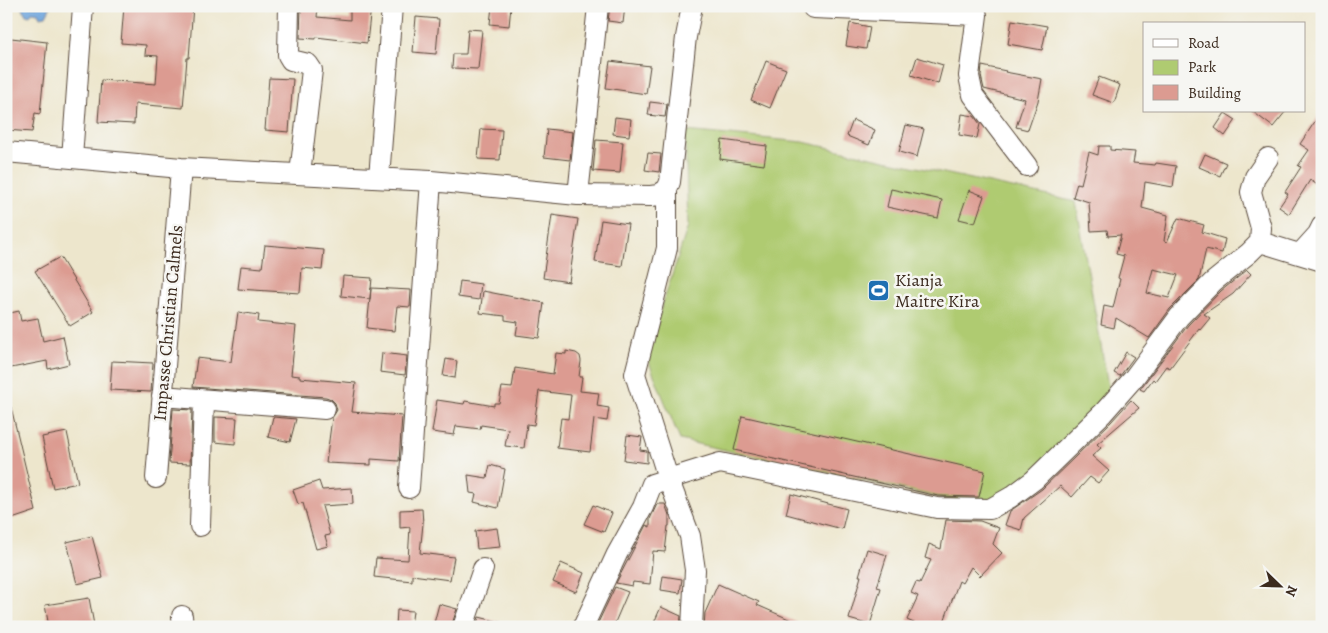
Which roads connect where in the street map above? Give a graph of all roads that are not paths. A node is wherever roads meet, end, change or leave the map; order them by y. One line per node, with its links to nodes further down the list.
1 (83, 6): 8 (street)
2 (289, 6): 12 (street)
3 (392, 6): 13 (street)
4 (598, 6): 16 (street)
5 (692, 6): 15 (street)
6 (813, 6): 10 (street)
7 (6, 152): 8 (street)
8 (72, 158): 11 (street)
9 (1268, 158): 18 (street)
10 (1027, 166)
11 (181, 168): 12 (street); 21 (street, Impasse Christian Calmels)
12 (300, 174): 13 (street)
13 (380, 178): 14 (street)
14 (430, 181): 16 (street); 26 (street)
15 (667, 189): 16 (street); 25 (street)
16 (578, 195)
17 (1322, 226): 19 (street)
18 (1260, 242): 19 (street); 25 (street)
19 (1300, 254): 20 (street)
20 (1322, 261)
21 (162, 396): 22 (street); 24 (street, Impasse Christian Calmels)
22 (204, 400): 23 (street); 27 (street)
23 (325, 409)
24 (156, 478)
25 (668, 478): 30 (street); 31 (street)
26 (410, 488)
27 (200, 526)
28 (483, 569): 29 (street)
29 (463, 627)
30 (583, 627)
31 (692, 627)

